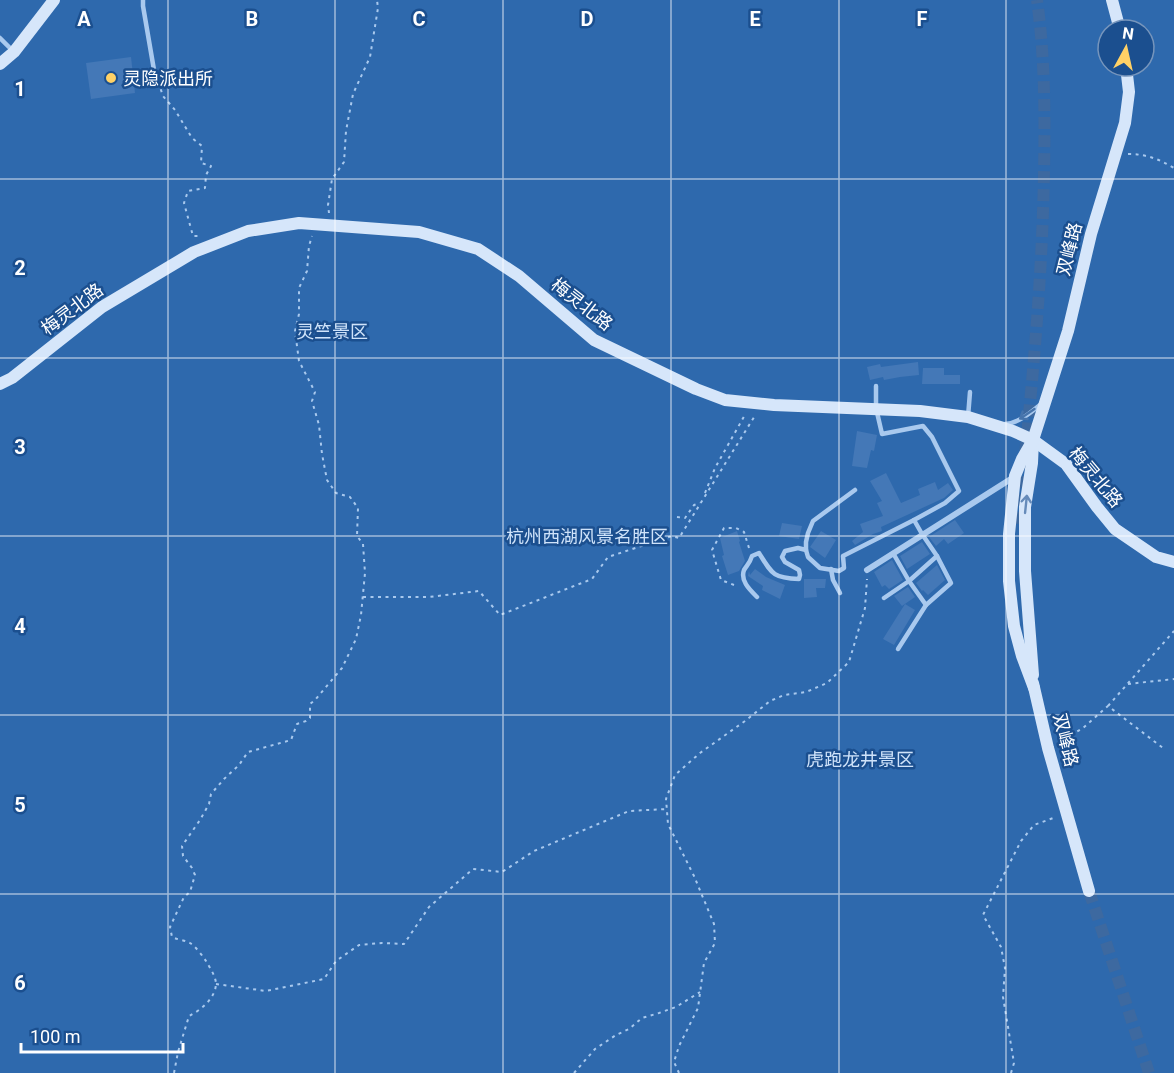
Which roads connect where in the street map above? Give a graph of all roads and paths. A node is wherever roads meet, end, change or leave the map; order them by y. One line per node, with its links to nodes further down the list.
1 (54, 0): 7 (main road)
2 (143, 0): 9 (lane)
3 (377, 0): 14 (path)
4 (1112, 0): 5 (main road)
5 (1117, 18)
6 (0, 38): 7 (lane)
7 (14, 52): 8 (main road)
8 (0, 64)
9 (154, 70): 15 (path)
10 (1127, 78): 11 (main road, 双峰路)
11 (1116, 154): 12 (path); 16 (main road, 双峰路)
12 (1174, 168)
13 (313, 224): 14 (main road, 梅灵北路); 17 (main road, 梅灵北路); 42 (path)
14 (330, 225): 21 (main road, 梅灵北路)
15 (208, 234)
16 (1052, 383): 23 (lane, one-way to 23); 24 (main road, 双峰路)
17 (0, 384)
18 (876, 386): 20 (lane)
19 (970, 392): 22 (lane)
20 (876, 408): 21 (main road, 梅灵北路); 22 (main road, 梅灵北路); 29 (lane)
21 (754, 409): 27 (path); 27 (path)
22 (968, 417): 23 (main road, 梅灵北路)
23 (989, 424): 24 (main road, 梅灵北路)
24 (1033, 440): 25 (main road); 36 (main road, 梅灵北路); 50 (main road, one-way to 24)
25 (1015, 476): 31 (street); 50 (main road)
26 (855, 490): 32 (lane)
27 (701, 502): 28 (path); 42 (path)
28 (677, 517)
29 (914, 520): 31 (lane); 37 (lane)
30 (1018, 524): 50 (main road, 双峰路)
31 (922, 534): 33 (street); 35 (lane)
32 (806, 550): 34 (lane); 37 (lane)
33 (893, 553): 38 (street); 39 (lane)
34 (752, 556): 40 (path); 43 (lane)
35 (937, 556): 39 (lane); 45 (lane)
36 (1174, 562)
37 (831, 569): 41 (lane)
38 (867, 570): 54 (path)
39 (909, 581): 44 (lane); 45 (lane)
40 (734, 585)
41 (840, 593)
42 (363, 597): 57 (path)
43 (757, 597)
44 (884, 598)
45 (926, 605): 47 (lane)
46 (1174, 631): 49 (path)
47 (898, 649)
48 (1174, 679): 49 (path)
49 (1128, 684): 51 (path)
50 (1034, 688): 52 (main road, 双峰路)
51 (1108, 706): 52 (path); 53 (path)
52 (1048, 748): 55 (main road, 双峰路)
53 (1163, 748)
54 (667, 808): 57 (path); 58 (path)
55 (1067, 813): 56 (main road, 双峰路); 62 (path)
56 (1089, 891)
57 (216, 984): 59 (path)
58 (700, 992): 60 (path); 61 (path)
59 (174, 1073)
60 (574, 1073)
61 (679, 1073)
62 (1011, 1073)

